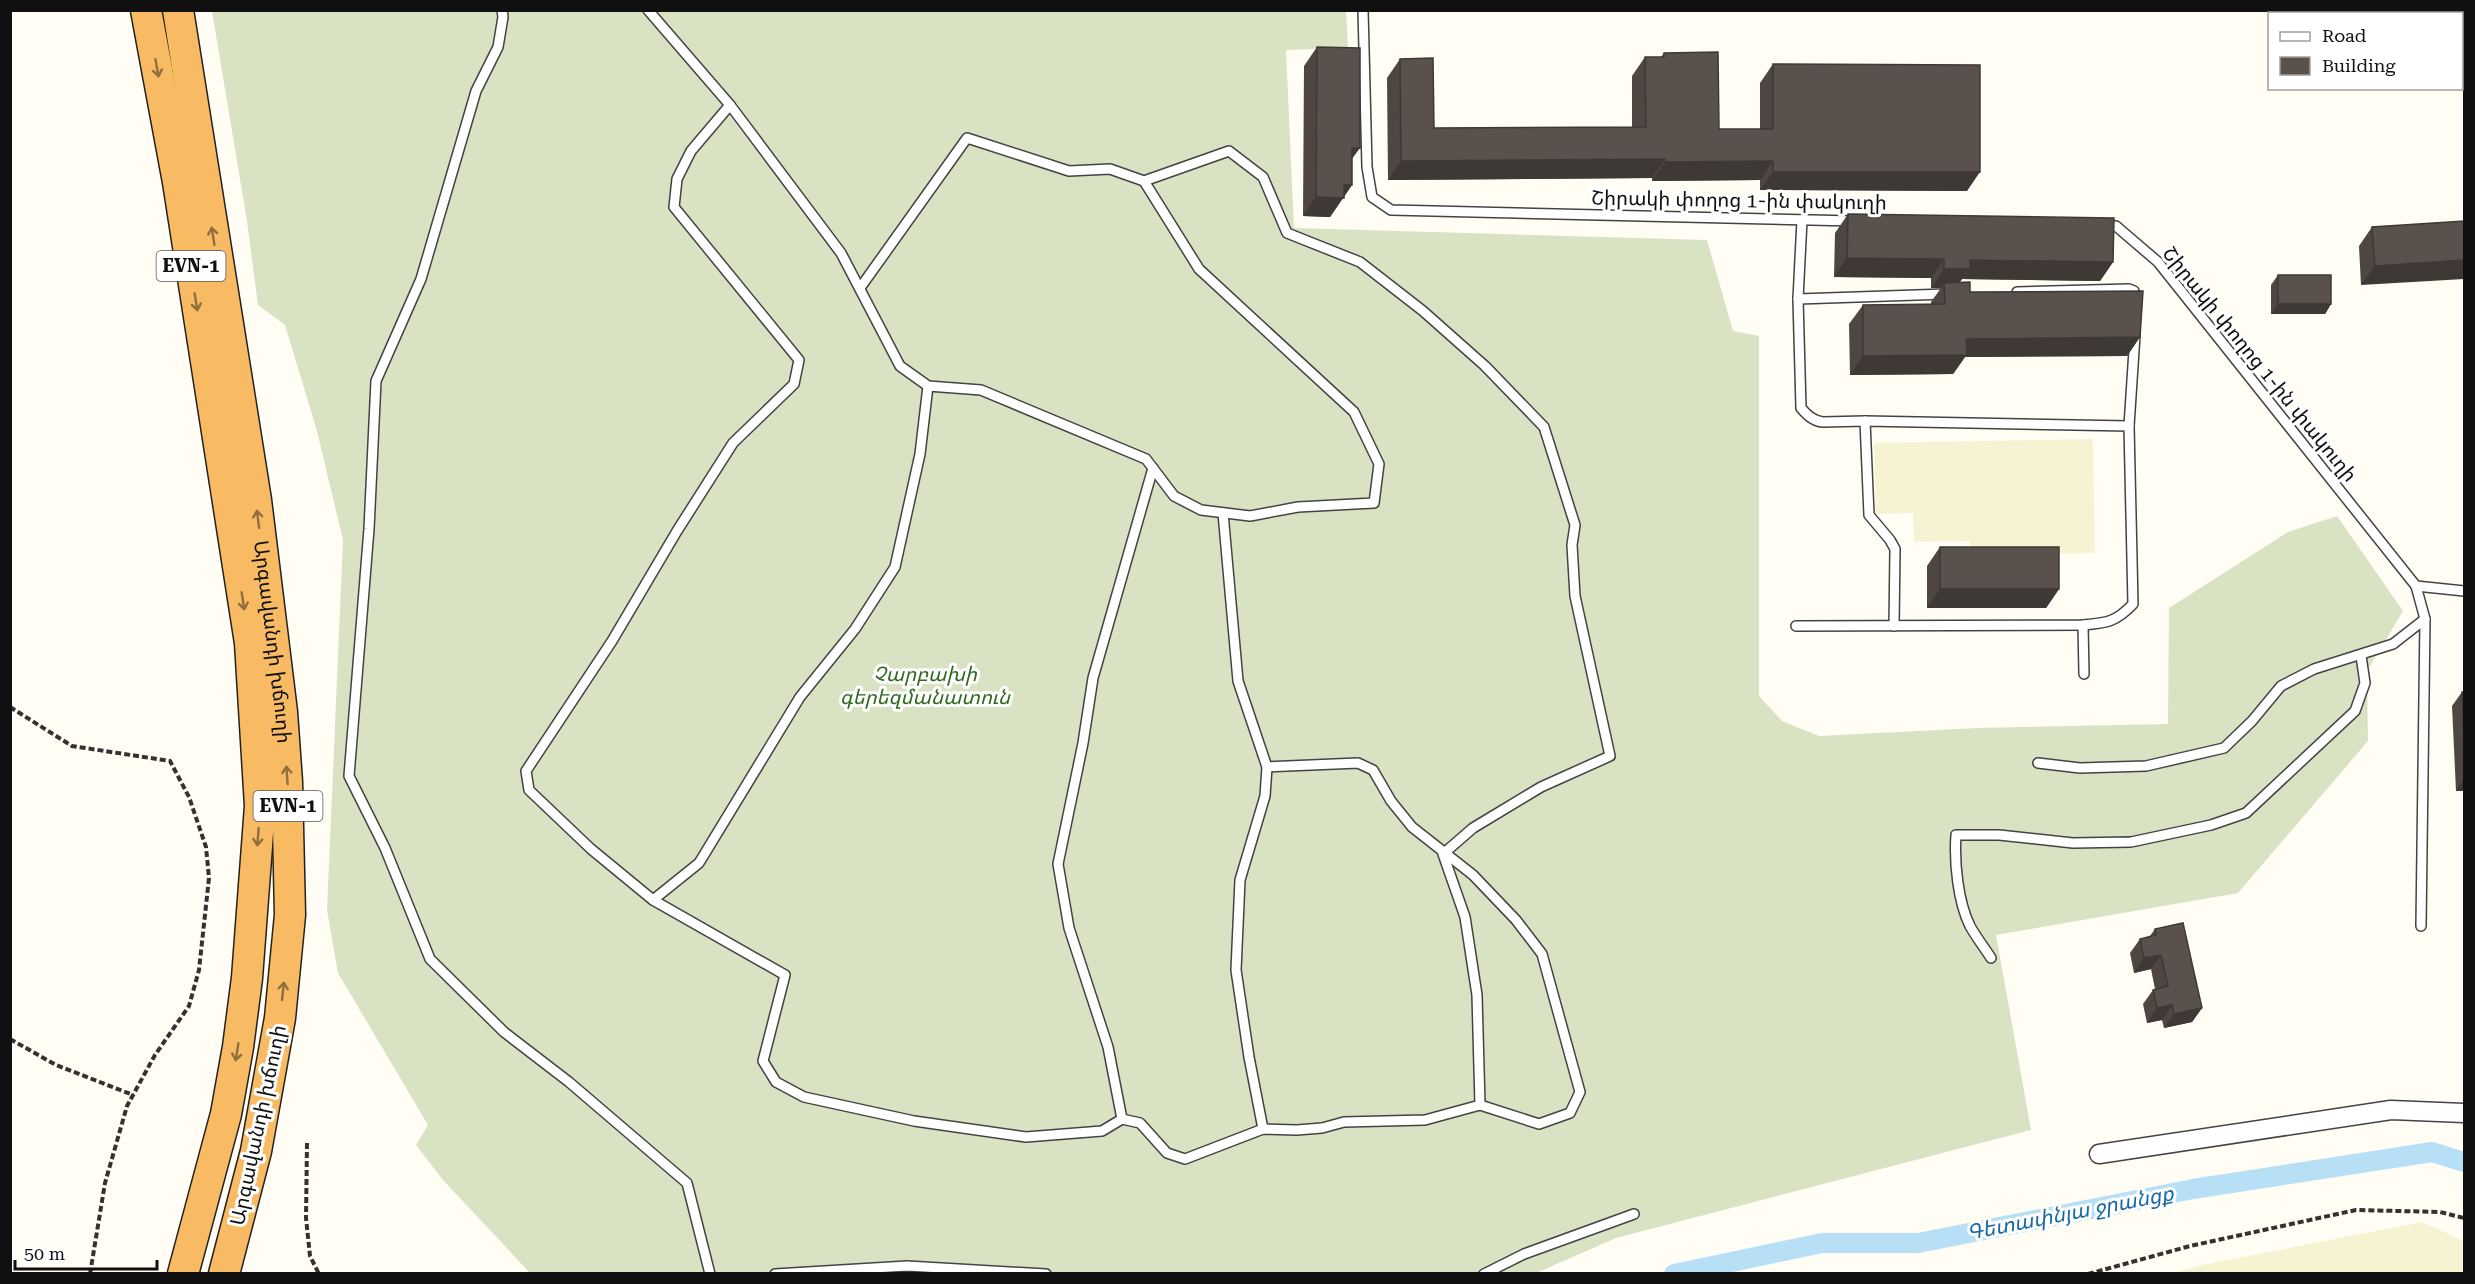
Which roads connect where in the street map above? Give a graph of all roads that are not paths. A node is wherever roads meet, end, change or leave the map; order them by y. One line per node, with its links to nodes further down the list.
1 (146, 10): 42 (highway, Արգավանդի խճուղի / EVN-1, one-way to 42)
2 (178, 10): 43 (highway, Արգավանդի խճուղի / EVN-1, one-way to 2)
3 (502, 10): 44 (lane)
4 (648, 10): 6 (lane)
5 (1363, 10): 8 (lane, Շիրակի փողոց 1-ին փակուղի)
6 (730, 105): 11 (lane); 33 (lane)
7 (1144, 181): 11 (lane); 21 (lane); 32 (lane)
8 (1802, 220): 9 (lane, Շիրակի փողոց 1-ին փակուղի); 14 (lane)
9 (1860, 221)
10 (2093, 226): 22 (lane, Շիրակի փողոց 1-ին փակուղի)
11 (860, 288): 17 (lane)
12 (2011, 292): 15 (lane)
13 (1952, 294): 14 (lane)
14 (1798, 299): 18 (lane)
15 (2136, 314)
16 (2135, 325): 19 (lane)
17 (928, 386): 20 (lane); 33 (lane)
18 (1865, 421): 19 (lane); 27 (lane)
19 (2129, 426): 25 (lane)
20 (1153, 468): 21 (lane); 38 (lane)
21 (1223, 513): 31 (lane)
22 (2416, 586): 23 (lane); 24 (lane, Շիրակի փողոց 1-ին փակուղի)
23 (2464, 591)
24 (2425, 619): 28 (lane); 34 (lane, Շիրակի փողոց 1-ին փակուղի)
25 (2083, 625): 27 (lane); 29 (lane)
26 (1796, 626): 27 (lane)
27 (1894, 626)
28 (2361, 656): 30 (lane); 35 (lane)
29 (2084, 674)
30 (2038, 764)
31 (1267, 767): 32 (lane); 39 (lane)
32 (1445, 850): 36 (lane); 36 (lane)
33 (653, 900): 38 (lane)
34 (2421, 926)
35 (1991, 958)
36 (1480, 1105): 39 (lane)
37 (2464, 1113): 40 (street)
38 (1122, 1119): 39 (lane)
39 (1263, 1129)
40 (2099, 1154)
41 (1634, 1214): 47 (lane)
42 (185, 1268)
43 (224, 1274)
44 (710, 1274)
45 (775, 1274): 46 (lane)
46 (1046, 1274)
47 (1484, 1274)

